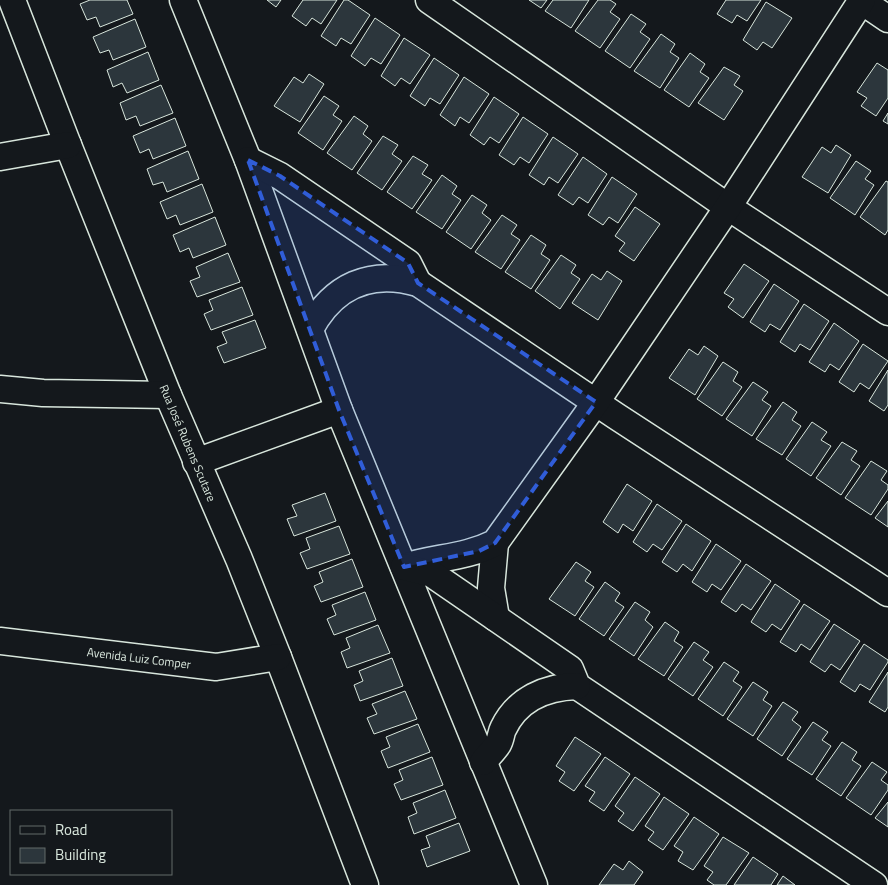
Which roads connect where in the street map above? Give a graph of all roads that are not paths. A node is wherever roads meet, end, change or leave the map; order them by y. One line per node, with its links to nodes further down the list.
1 (12, 0): 6 (street, Rua José Rubens Scutare)
2 (183, 0): 8 (street)
3 (429, 0): 9 (street)
4 (861, 0): 5 (street); 9 (street)
5 (888, 19)
6 (68, 145): 7 (street); 14 (street, Rua José Rubens Scutare)
7 (0, 157)
8 (248, 160): 10 (street); 12 (street)
9 (728, 207): 11 (street); 15 (street)
10 (418, 283): 12 (street); 15 (street)
11 (888, 312)
12 (310, 329): 16 (street)
13 (0, 389): 14 (street)
14 (168, 395): 17 (street, Rua José Rubens Scutare)
15 (596, 402): 18 (street); 20 (street)
16 (340, 410): 17 (street); 19 (street)
17 (196, 462): 23 (street, Rua José Rubens Scutare)
18 (495, 543): 19 (street); 21 (street)
19 (404, 567): 21 (street); 25 (street)
20 (888, 594)
21 (496, 618): 24 (street)
22 (0, 641): 23 (street, Avenida Luiz Comper)
23 (278, 657): 26 (street, Rua José Rubens Scutare)
24 (577, 686): 25 (street); 28 (street)
25 (483, 762): 27 (street)
26 (365, 885)
27 (534, 885)
28 (874, 885)

